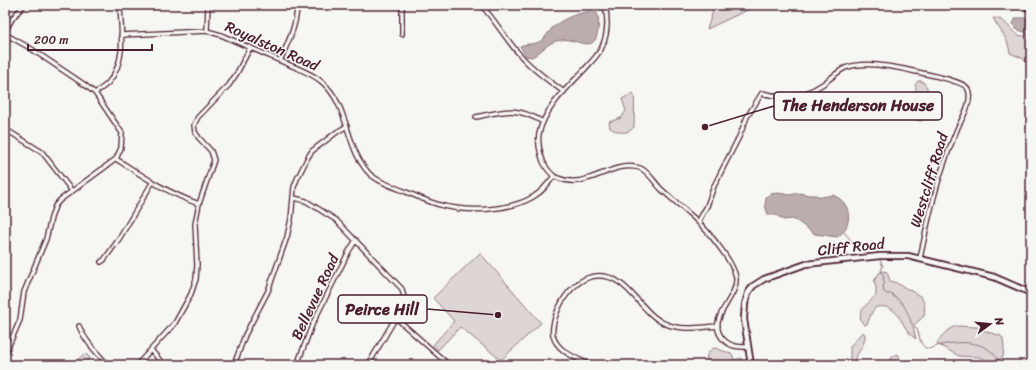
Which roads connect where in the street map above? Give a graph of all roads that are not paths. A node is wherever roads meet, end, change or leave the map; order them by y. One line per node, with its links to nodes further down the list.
1 (24, 5): 11 (street)
2 (120, 5): 13 (street)
3 (208, 5): 10 (street)
4 (297, 5): 15 (street)
5 (402, 5): 12 (street)
6 (481, 5): 16 (street)
7 (605, 5): 16 (street)
8 (1025, 5): 9 (street)
9 (1031, 10)
10 (207, 31): 13 (street, Royalston Road); 14 (street, Royalston Road)
11 (5, 33): 17 (street)
12 (402, 34)
13 (121, 35): 17 (street)
14 (250, 48): 15 (street, Royalston Road); 27 (street)
15 (280, 61): 20 (street, Royalston Road)
16 (564, 92): 19 (street)
17 (95, 93): 22 (street)
18 (476, 117): 19 (street)
19 (543, 122): 23 (street)
20 (346, 126): 23 (street, Royalston Road); 26 (street)
21 (5, 129): 25 (street)
22 (116, 159): 24 (street); 25 (street)
23 (554, 176): 28 (street)
24 (152, 183): 27 (street); 31 (street)
25 (72, 191): 38 (street)
26 (294, 198): 29 (street); 42 (street)
27 (199, 204): 37 (street)
28 (698, 222): 30 (street, Westcliff Road); 35 (street)
29 (356, 240): 33 (street); 43 (street, Bellevue Road)
30 (920, 258): 32 (street, Cliff Road); 36 (street, Cliff Road)
31 (101, 262)
32 (1031, 293)
33 (396, 318): 44 (street); 45 (street)
34 (80, 326): 39 (street)
35 (718, 326): 36 (street); 46 (street)
36 (748, 347): 47 (street, Cliff Road)
37 (151, 350): 40 (street); 41 (street)
38 (5, 354)
39 (108, 365)
40 (138, 365)
41 (164, 365)
42 (234, 365)
43 (297, 365)
44 (368, 365)
45 (449, 365)
46 (590, 365)
47 (751, 365)

